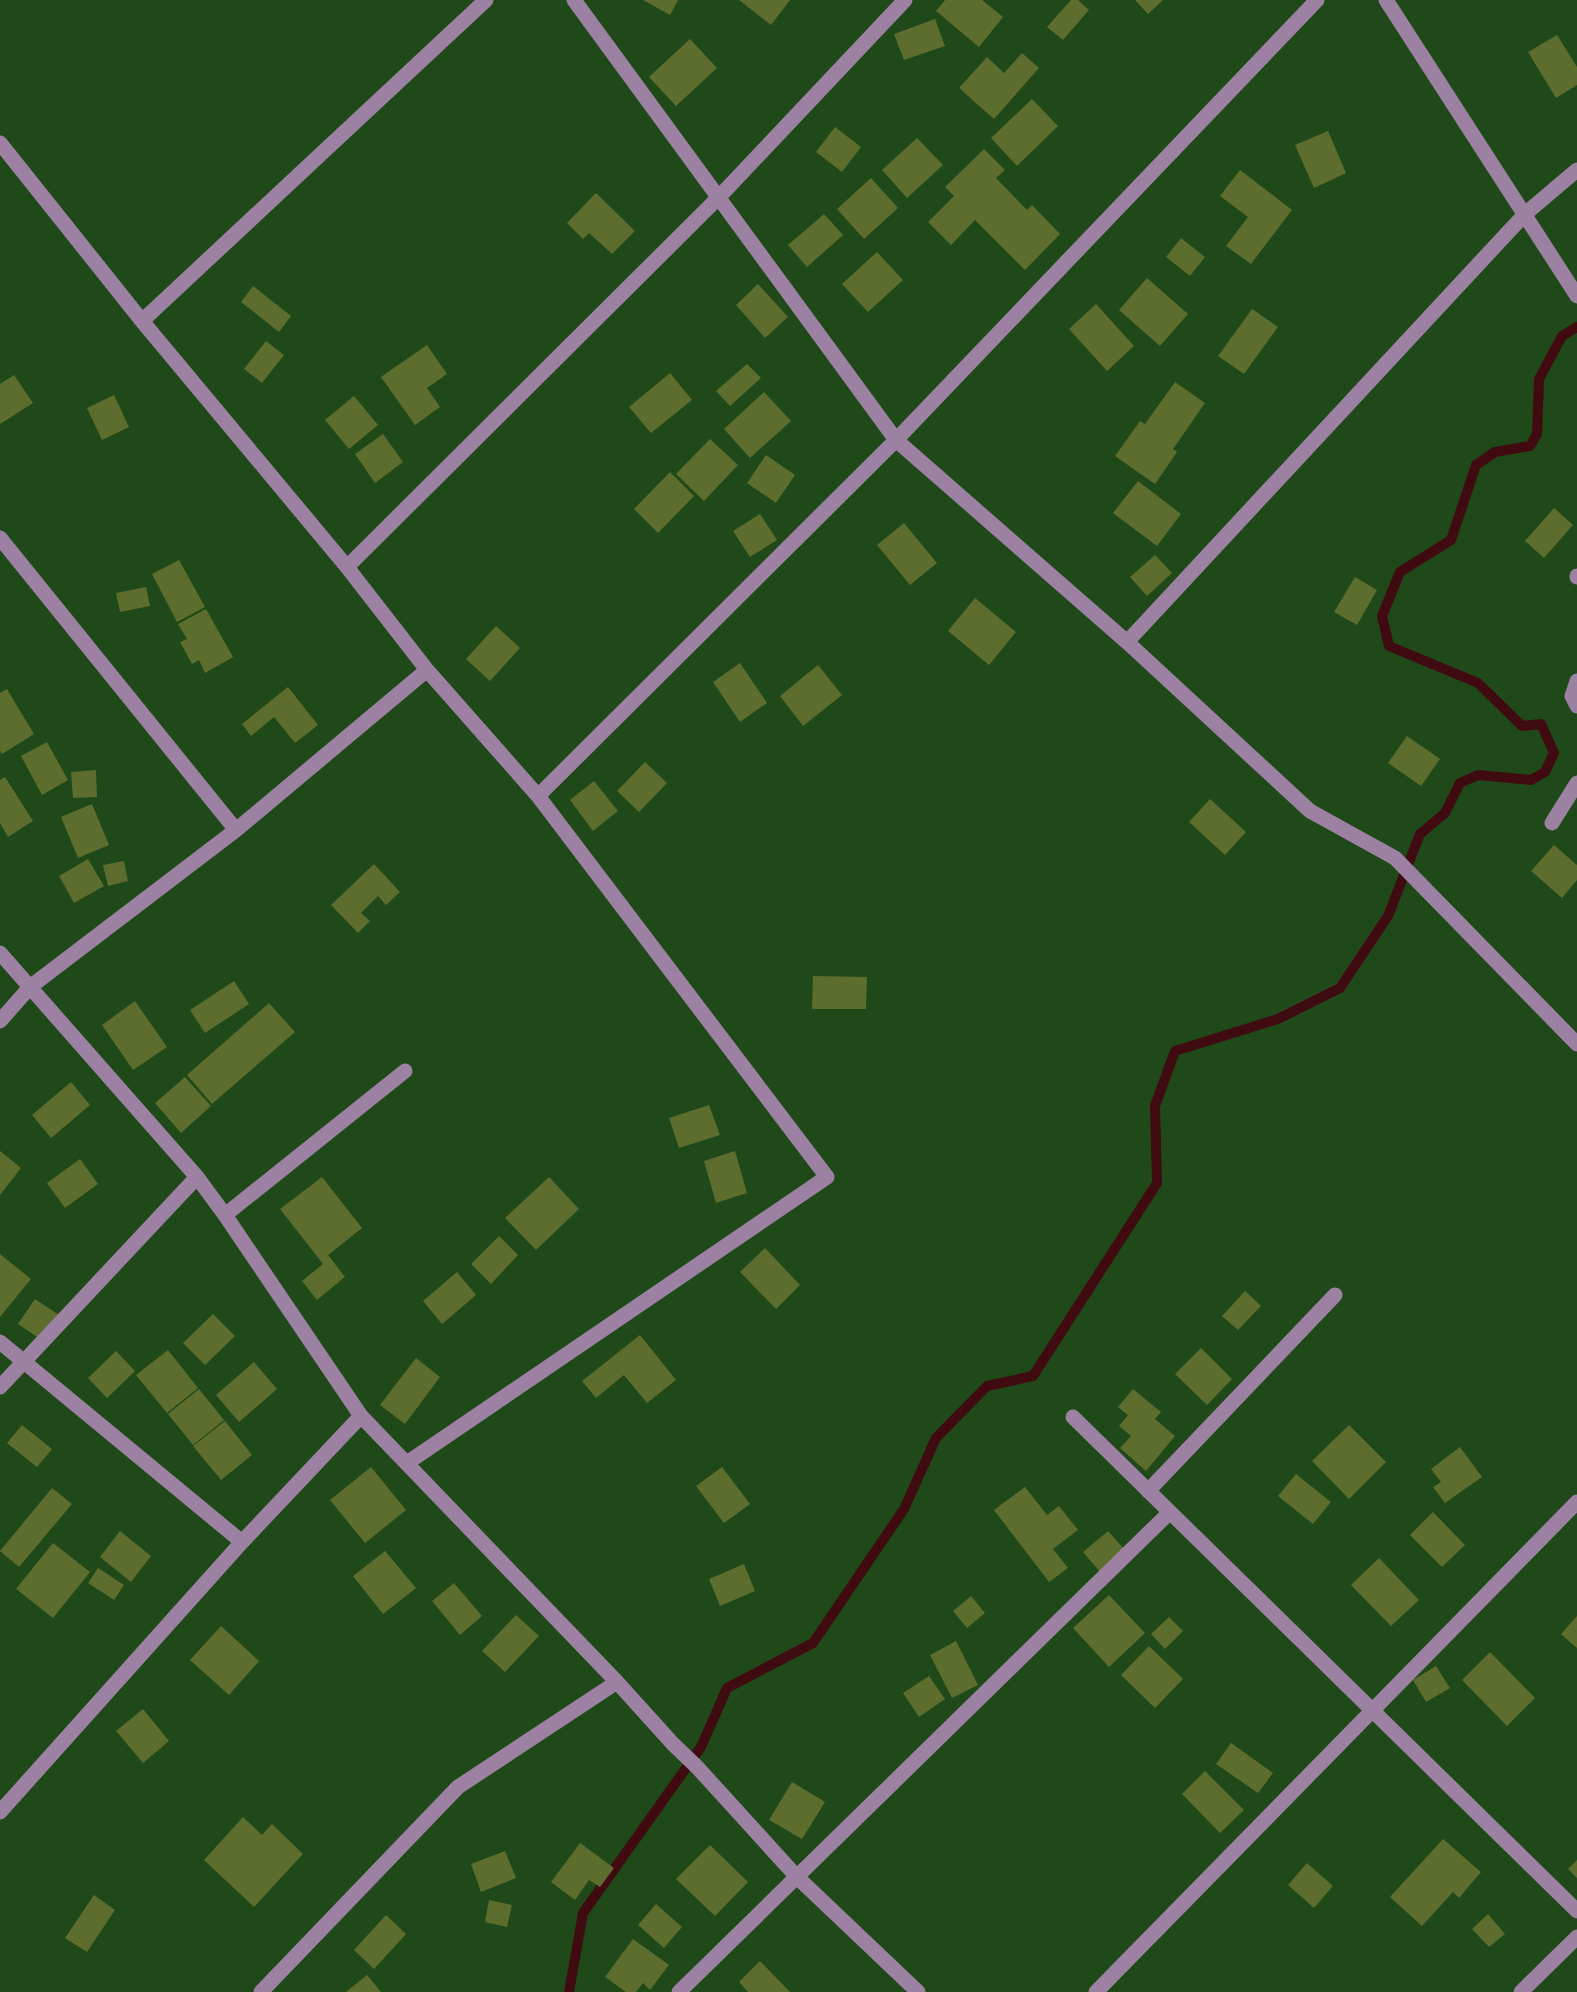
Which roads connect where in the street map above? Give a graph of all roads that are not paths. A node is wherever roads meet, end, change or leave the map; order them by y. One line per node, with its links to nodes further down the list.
1 (486, 0): 11 (street)
2 (574, 0): 8 (street)
3 (905, 0): 8 (street)
4 (1317, 0): 12 (street)
5 (1386, 0): 9 (street)
6 (0, 143): 11 (street)
7 (1577, 170): 9 (street)
8 (719, 197): 12 (street); 14 (street)
9 (1525, 214): 10 (street); 15 (street)
10 (1575, 294)
11 (141, 321): 14 (street)
12 (896, 441): 15 (street); 20 (street)
13 (0, 538): 22 (street)
14 (347, 567): 16 (street)
15 (1126, 642): 26 (street)
16 (427, 670): 20 (street); 22 (street)
17 (1577, 681): 18 (street)
18 (1577, 705)
19 (1577, 783): 21 (street)
20 (538, 796): 36 (street)
21 (1552, 823)
22 (236, 830): 24 (street)
23 (0, 952): 24 (street)
24 (30, 987): 25 (street); 28 (street)
25 (0, 1021)
26 (1577, 1044)
27 (405, 1071): 29 (street)
28 (197, 1177): 29 (street); 32 (street)
29 (225, 1215): 34 (street)
30 (1335, 1295): 37 (street)
31 (0, 1342): 32 (street)
32 (23, 1360): 33 (street); 40 (street)
33 (0, 1387)
34 (361, 1416): 36 (street); 40 (street)
35 (1073, 1417): 37 (street)
36 (407, 1463): 41 (street)
37 (1148, 1491): 39 (street)
38 (1577, 1502): 42 (street)
39 (1170, 1512): 42 (street); 44 (street)
40 (242, 1542): 43 (street)
41 (617, 1682): 44 (street); 47 (street)
42 (1371, 1710): 45 (street); 50 (street)
43 (0, 1812)
44 (797, 1877): 48 (street); 49 (street)
45 (1577, 1911)
46 (1577, 1937): 51 (street)
47 (261, 1992)
48 (679, 1992)
49 (918, 1992)
50 (1096, 1992)
51 (1521, 1992)

